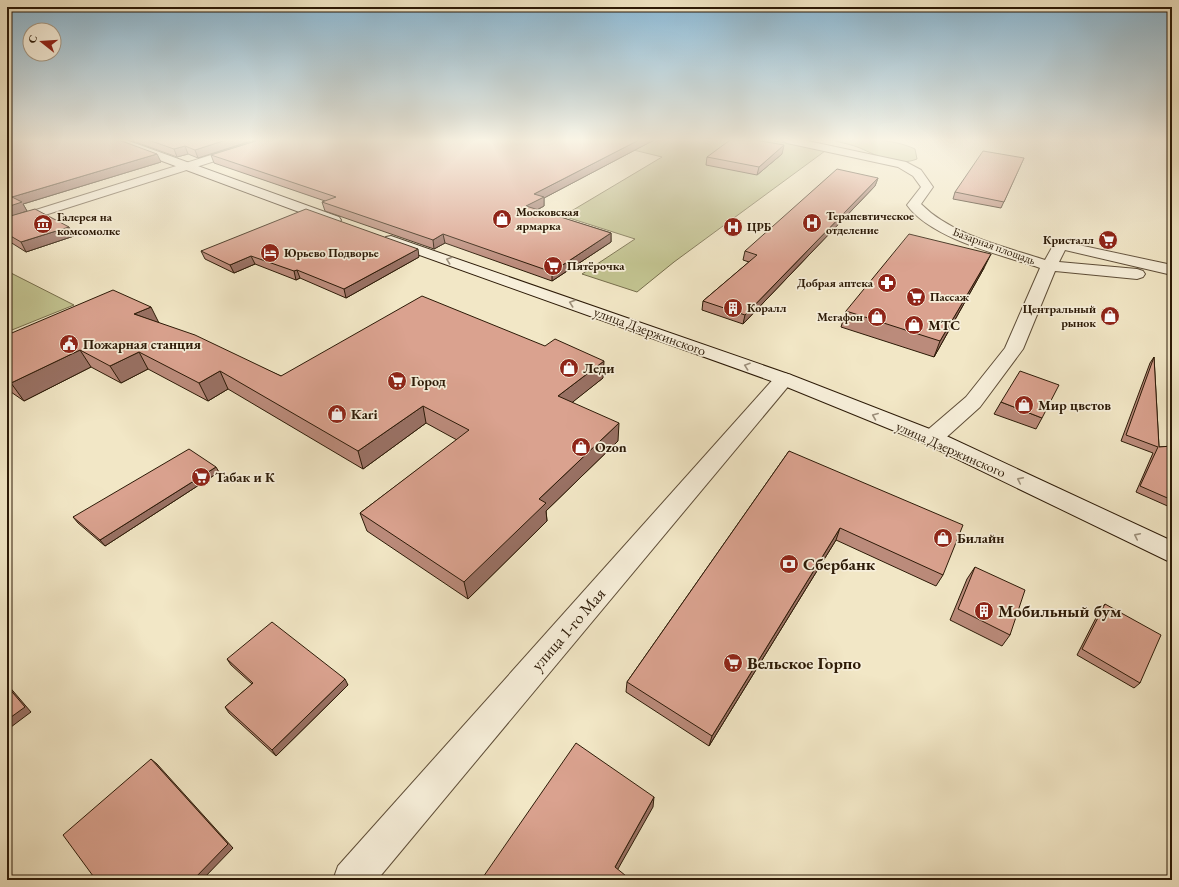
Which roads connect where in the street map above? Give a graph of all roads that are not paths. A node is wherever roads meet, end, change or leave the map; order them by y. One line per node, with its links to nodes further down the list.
1 (138, 181): 4 (street)
2 (229, 181): 5 (street)
3 (923, 181): 7 (street, Базарная площадь)
4 (7, 223)
5 (349, 226)
6 (379, 236): 10 (street, улица Дзержинского, one-way to 6)
7 (1049, 266): 8 (street, Базарная площадь); 9 (street); 11 (street)
8 (1172, 270)
9 (1172, 278)
10 (784, 379): 11 (street, улица Дзержинского, one-way to 10); 13 (street, улица 1-го Мая)
11 (932, 438): 12 (street, улица Дзержинского, one-way to 11)
12 (1172, 553)
13 (352, 880)

